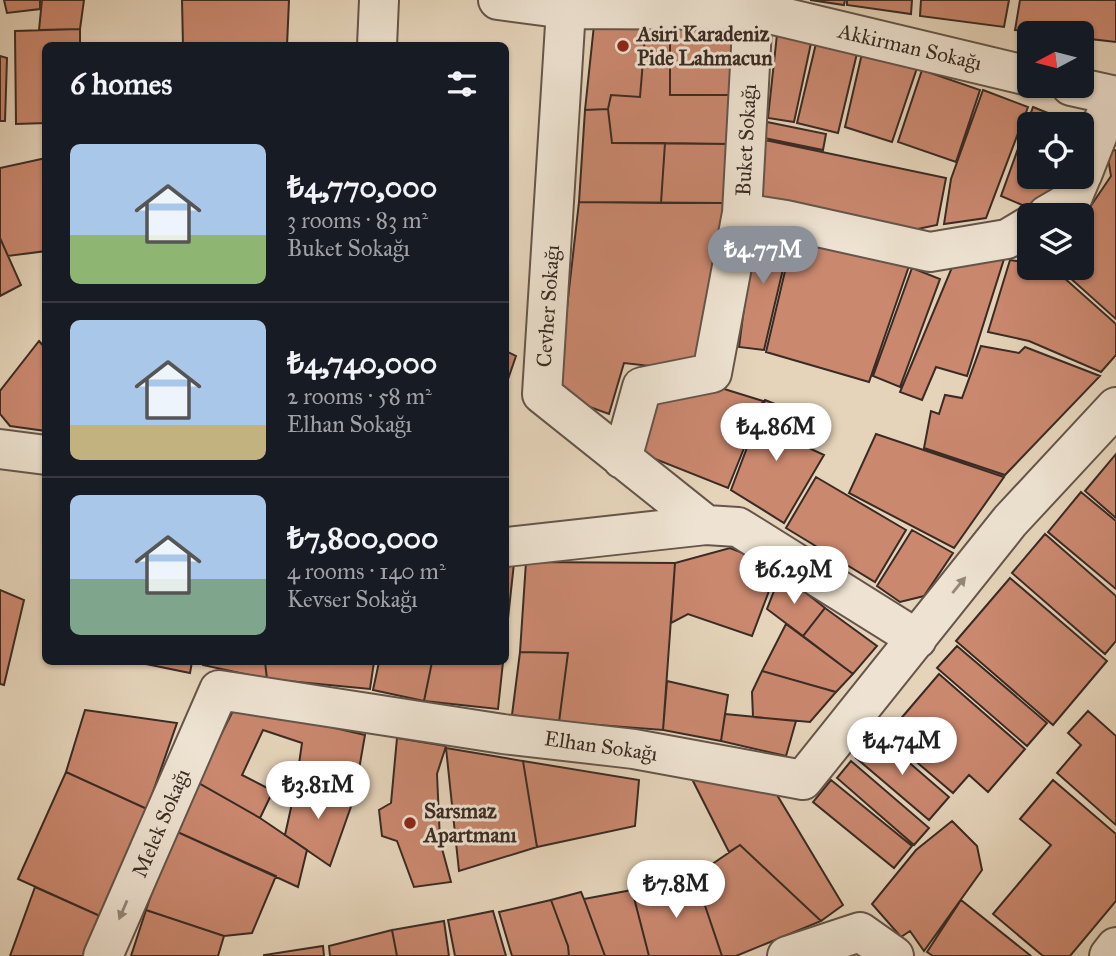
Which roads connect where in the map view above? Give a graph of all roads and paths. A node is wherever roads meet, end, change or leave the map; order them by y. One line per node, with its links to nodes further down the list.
1 (379, 0): 5 (street)
2 (498, 0): 3 (street, Akkirman Sokağı)
3 (566, 9): 4 (street, Akkirman Sokağı); 15 (street, Cevher Sokağı)
4 (753, 10): 6 (street, Akkirman Sokağı); 10 (street, Buket Sokağı)
5 (377, 42)
6 (1017, 73)
7 (1094, 91): 8 (street)
8 (1114, 96): 9 (street)
9 (1094, 144)
10 (743, 213): 11 (street); 15 (street, Buket Sokağı)
11 (1017, 234)
12 (1116, 407): 18 (street, one-way to 12)
13 (0, 449): 14 (street)
14 (42, 454)
15 (622, 459): 16 (street, Cevher Sokağı)
16 (706, 525): 17 (street); 18 (street)
17 (509, 547)
18 (917, 639): 19 (street, Elhan Sokağı)
19 (219, 690): 21 (street, Melek Sokağı, one-way to 21)
20 (1116, 947): 24 (street)
21 (103, 956)
22 (787, 956): 23 (street)
23 (894, 956)
24 (1109, 956)

